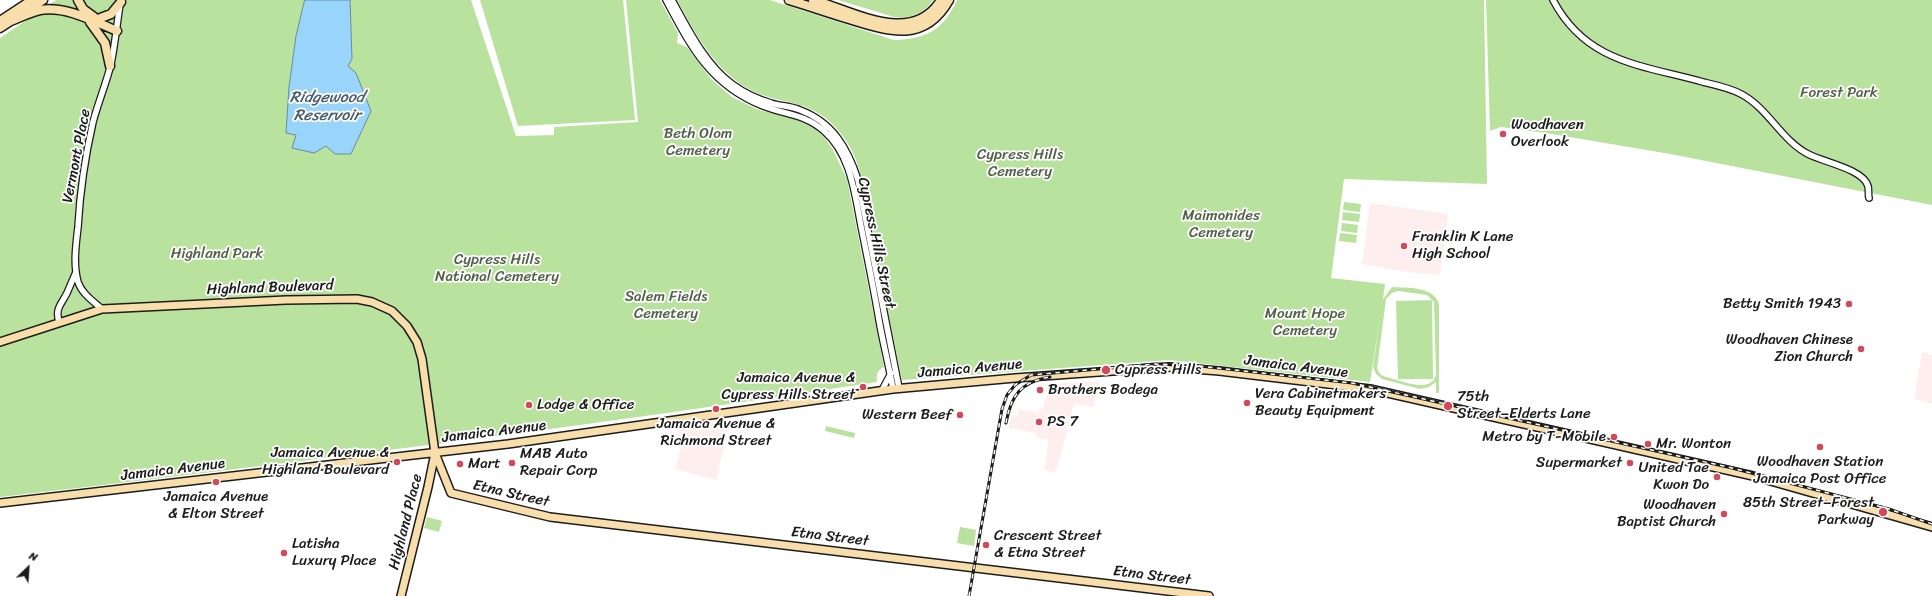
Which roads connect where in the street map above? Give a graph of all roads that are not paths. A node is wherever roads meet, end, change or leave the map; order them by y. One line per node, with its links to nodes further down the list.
1 (32, 0): 16 (highway)
2 (43, 0): 17 (highway)
3 (78, 0): 14 (highway)
4 (666, 0): 26 (street, Cypress Hills Street)
5 (672, 0): 27 (street, Cypress Hills Street)
6 (790, 0): 10 (highway)
7 (813, 0): 13 (highway)
8 (817, 0): 13 (highway)
9 (941, 0): 13 (highway)
10 (949, 0)
11 (1554, 0): 21 (street)
12 (121, 1): 14 (highway); 19 (street, Vermont Place)
13 (825, 3)
14 (98, 19): 19 (highway)
15 (88, 20): 17 (highway); 19 (highway); 20 (highway)
16 (0, 21)
17 (11, 21): 18 (highway)
18 (0, 28)
19 (117, 29): 20 (street, Vermont Place)
20 (110, 66): 22 (street, Vermont Place)
21 (1869, 198)
22 (76, 272): 23 (street, Vermont Place); 24 (street)
23 (102, 309): 24 (main road, Highland Boulevard); 29 (main road, Highland Boulevard)
24 (59, 322): 25 (main road, Highland Boulevard)
25 (0, 342)
26 (890, 373): 27 (street, Cypress Hills Street); 28 (street)
27 (896, 388): 28 (main road, Jamaica Avenue); 31 (main road, Jamaica Avenue)
28 (882, 390): 29 (main road, Jamaica Avenue)
29 (435, 453): 30 (main road, Jamaica Avenue); 32 (main road, Highland Place); 33 (main road, Etna Street)
30 (0, 503)
31 (1932, 528)
32 (401, 596)
33 (1208, 596)

